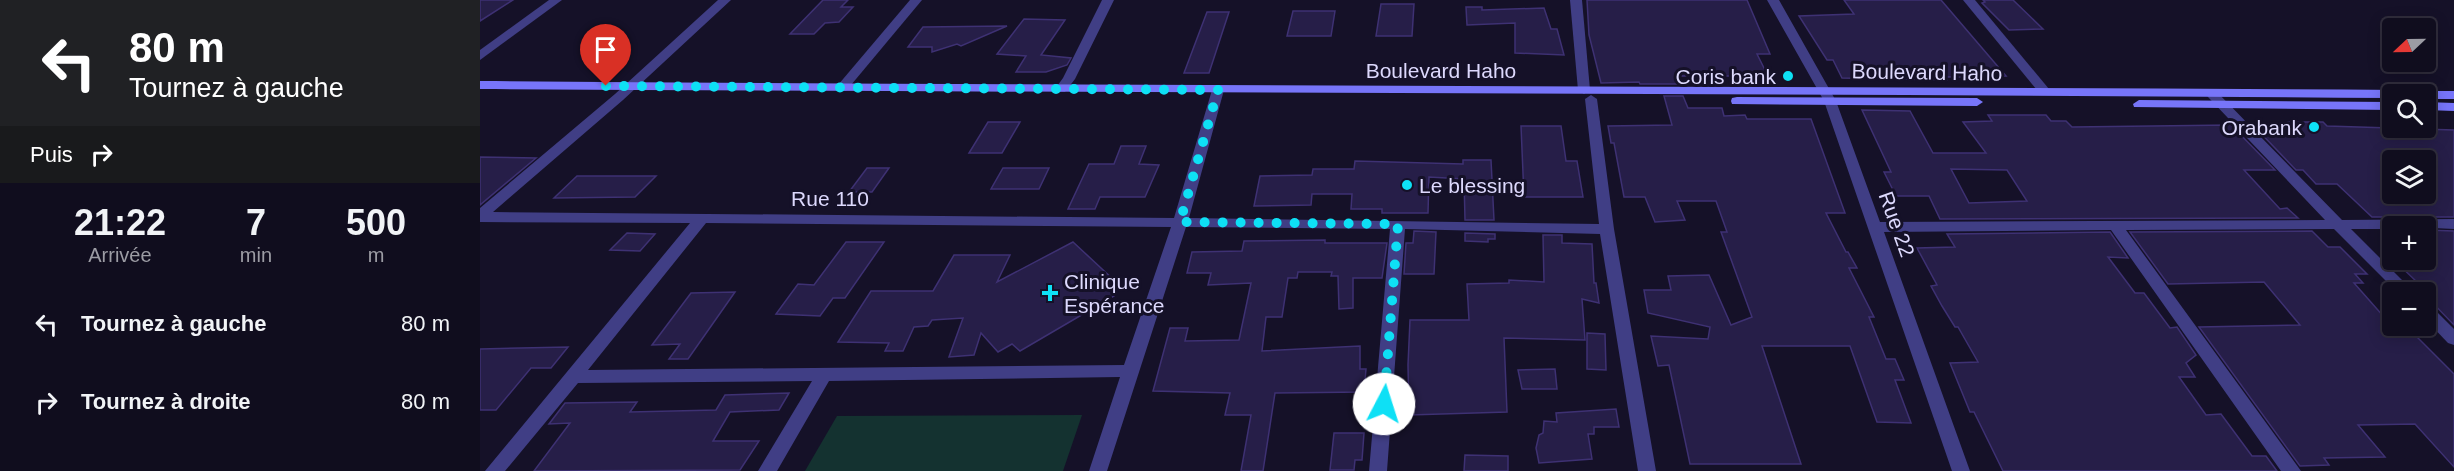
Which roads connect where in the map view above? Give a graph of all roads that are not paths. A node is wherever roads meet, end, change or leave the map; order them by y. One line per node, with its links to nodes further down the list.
1 (556, 0): 8 (street)
2 (725, 0): 10 (street)
3 (916, 0): 11 (street)
4 (1108, 0): 12 (street)
5 (1576, 0): 15 (street)
6 (1773, 0): 16 (street, Rue 22)
7 (1969, 0): 13 (street)
8 (480, 56)
9 (480, 85): 10 (main road, Boulevard Haho)
10 (630, 86): 11 (main road, Boulevard Haho); 21 (street)
11 (842, 88): 12 (main road, Boulevard Haho)
12 (1061, 89): 14 (main road, Boulevard Haho)
13 (2044, 92): 16 (main road, Boulevard Haho); 22 (main road, Boulevard Haho)
14 (1217, 94): 15 (main road, Boulevard Haho); 21 (main road, Boulevard Haho); 28 (street)
15 (1588, 95): 16 (main road, Boulevard Haho); 34 (street)
16 (1827, 95): 22 (main road, Boulevard Haho); 32 (street, Rue 22)
17 (2382, 95): 22 (main road, Boulevard Haho)
18 (2436, 95): 19 (main road)
19 (2454, 95)
20 (480, 96): 21 (main road, Boulevard Haho)
21 (619, 97): 26 (street)
22 (2217, 99): 23 (main road, Boulevard Haho); 31 (street)
23 (2382, 106)
24 (2436, 106): 25 (main road)
25 (2454, 107)
26 (480, 217): 27 (street, Rue 110)
27 (702, 218): 28 (street, Rue 110); 40 (street)
28 (1180, 222): 29 (street, Rue 110); 38 (street)
29 (1398, 224): 34 (street, Rue 110); 44 (street)
30 (2454, 224): 31 (street)
31 (2337, 225): 33 (street); 35 (street)
32 (1876, 227): 33 (street); 46 (street, Rue 22)
33 (2116, 227): 47 (street)
34 (1607, 229): 45 (street)
35 (2396, 282)
36 (2436, 321): 37 (street)
37 (2454, 339)
38 (1131, 371): 39 (street); 43 (street)
39 (824, 375): 40 (street); 42 (street)
40 (573, 377): 41 (street)
41 (494, 471)
42 (767, 471)
43 (1098, 471)
44 (1378, 471)
45 (1647, 471)
46 (1961, 471)
47 (2292, 471)

